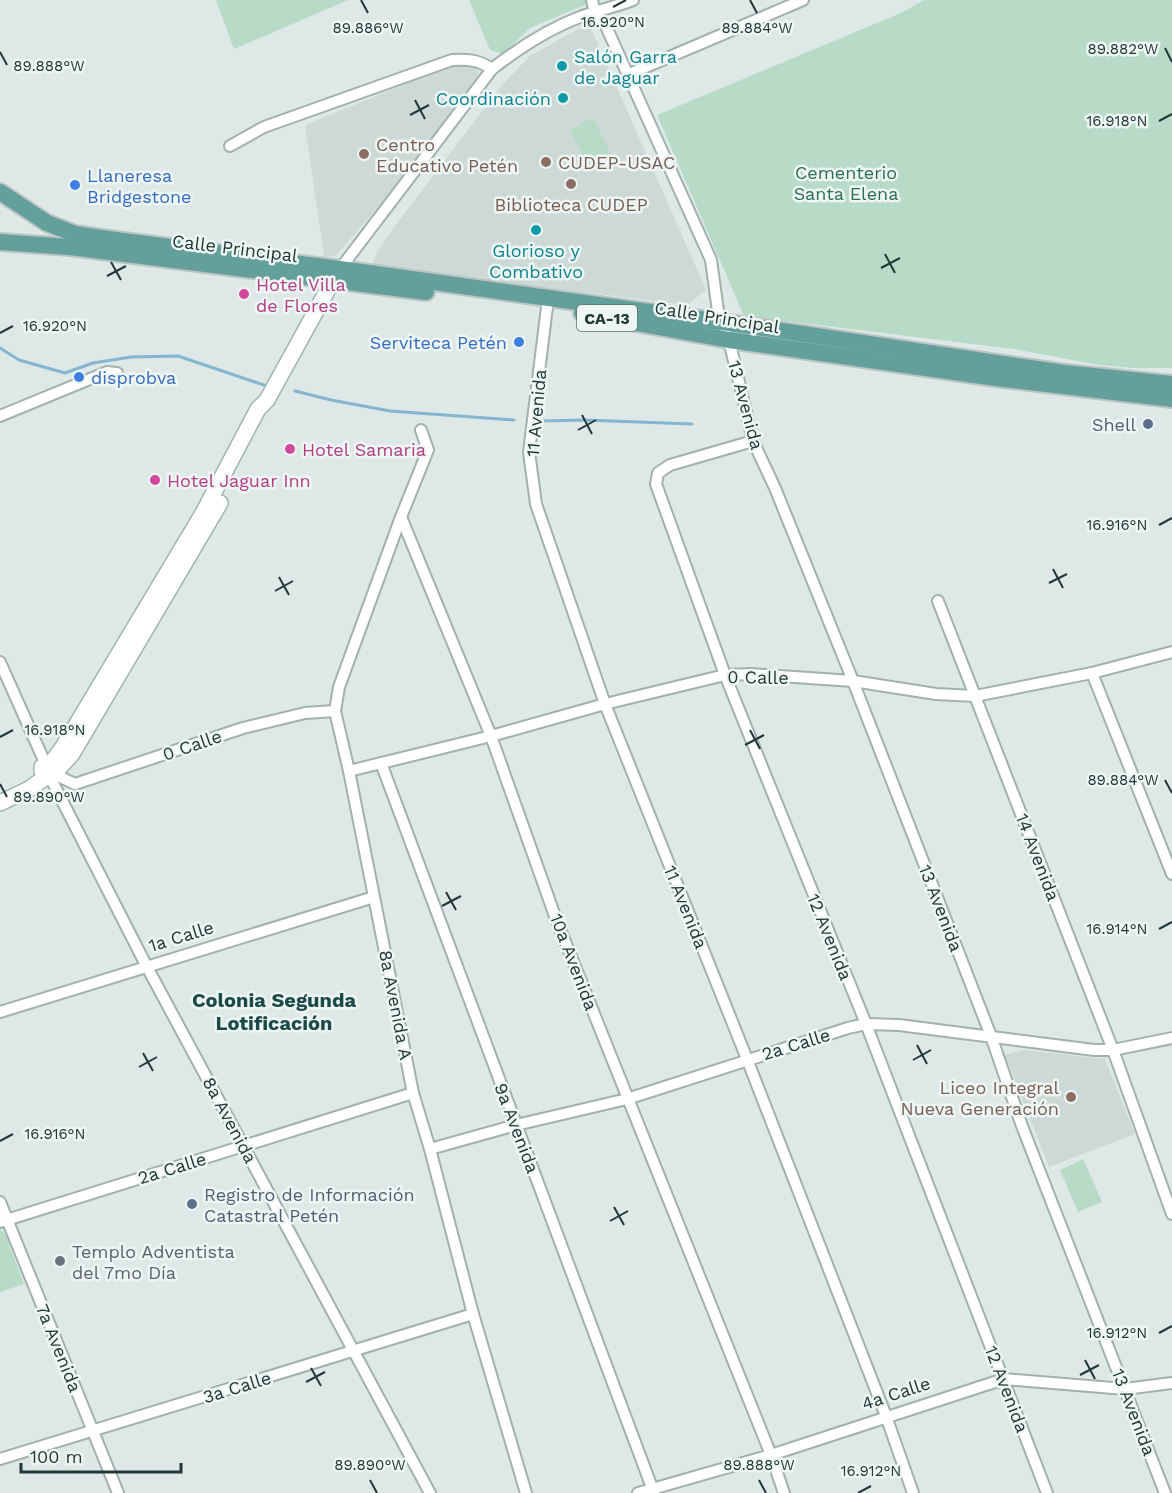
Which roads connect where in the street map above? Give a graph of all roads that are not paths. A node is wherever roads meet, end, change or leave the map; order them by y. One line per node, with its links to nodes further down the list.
1 (592, 0): 5 (street, 13 Avenida)
2 (612, 0): 5 (street)
3 (633, 0): 5 (street)
4 (803, 0): 7 (street)
5 (595, 13): 6 (street); 7 (street, 13 Avenida)
6 (492, 69): 8 (street); 11 (street)
7 (627, 75): 13 (street, 13 Avenida)
8 (230, 146)
9 (0, 192): 11 (main road, Calle Principal / CA-13)
10 (0, 242): 11 (main road, Calle Principal / CA-13)
11 (336, 275): 12 (main road, Calle Principal / CA-13); 13 (main road, Calle Principal / CA-13); 33 (street)
12 (547, 307): 14 (main road, Calle Principal / CA-13); 29 (street, 11 Avenida)
13 (722, 322): 14 (street, 13 Avenida); 16 (main road, Calle Principal / CA-13)
14 (729, 340): 17 (main road, Calle Principal / CA-13); 20 (street, 13 Avenida)
15 (117, 373): 18 (street)
16 (1172, 384)
17 (1172, 399)
18 (0, 417)
19 (421, 430): 21 (street)
20 (753, 441): 26 (street, 12 Avenida); 27 (street, 13 Avenida)
21 (401, 517): 30 (street, 8a Avenida A); 31 (street, 10a Avenida)
22 (938, 601): 28 (street, 14 Avenida)
23 (1172, 652): 25 (street, 0 Calle)
24 (0, 662): 33 (street, 8a Avenida)
25 (1092, 673): 28 (street, 0 Calle); 37 (street)
26 (725, 675): 27 (street, 0 Calle); 29 (street, 0 Calle); 41 (street, 12 Avenida)
27 (853, 681): 28 (street, 0 Calle); 42 (street, 13 Avenida)
28 (975, 696): 44 (street, 14 Avenida)
29 (605, 704): 31 (street, 0 Calle); 45 (street, 11 Avenida)
30 (335, 711): 33 (street, 0 Calle); 34 (street, 8a Avenida A)
31 (491, 736): 32 (street, 0 Calle); 47 (street, 10a Avenida)
32 (381, 763): 34 (street, 0 Calle); 48 (street, 9a Avenida)
33 (49, 771): 35 (street); 36 (street); 39 (street, 8a Avenida)
34 (349, 771): 38 (street, 8a Avenida A)
35 (0, 793)
36 (0, 803)
37 (1172, 874)
38 (374, 897): 39 (street, 1a Calle); 46 (street, 8a Avenida A)
39 (147, 967): 40 (street, 1a Calle); 49 (street, 8a Avenida)
40 (0, 1012)
41 (866, 1024): 42 (street, 2a Calle); 45 (street, 2a Calle); 56 (street, 12 Avenida)
42 (991, 1036): 44 (street, 2a Calle); 58 (street, 13 Avenida)
43 (1172, 1038): 44 (street, 2a Calle)
44 (1113, 1050): 52 (street, 14 Avenida)
45 (747, 1059): 47 (street, 2a Calle); 59 (street, 11 Avenida)
46 (413, 1093): 49 (street, 2a Calle); 50 (street, 8a Avenida A)
47 (627, 1099): 48 (street, 2a Calle); 61 (street, 10a Avenida)
48 (516, 1125): 50 (street, 2a Calle); 63 (street, 9a Avenida)
49 (244, 1146): 53 (street, 2a Calle); 55 (street, 8a Avenida)
50 (430, 1149): 54 (street, 8a Avenida A)
51 (0, 1202): 53 (street, 7a Avenida)
52 (1172, 1214)
53 (4, 1221): 60 (street, 7a Avenida)
54 (473, 1314): 55 (street, 3a Calle); 66 (street, 8a Avenida A)
55 (354, 1351): 60 (street, 3a Calle); 65 (street, 8a Avenida)
56 (1004, 1379): 58 (street, 4a Calle); 59 (street, 4a Calle); 70 (street, 12 Avenida)
57 (1172, 1383): 58 (street, 4a Calle)
58 (1125, 1389): 71 (street, 13 Avenida)
59 (886, 1416): 61 (street, 4a Calle); 69 (street, 11 Avenida)
60 (92, 1431): 62 (street, 3a Calle); 64 (street, 7a Avenida)
61 (771, 1455): 63 (street, 4a Calle); 68 (street, 10a Avenida)
62 (0, 1459)
63 (653, 1491): 67 (street, 4a Calle)
64 (118, 1493)
65 (430, 1493)
66 (526, 1493)
67 (638, 1493)
68 (784, 1493)
69 (913, 1493)
70 (1047, 1493)
71 (1165, 1493)

